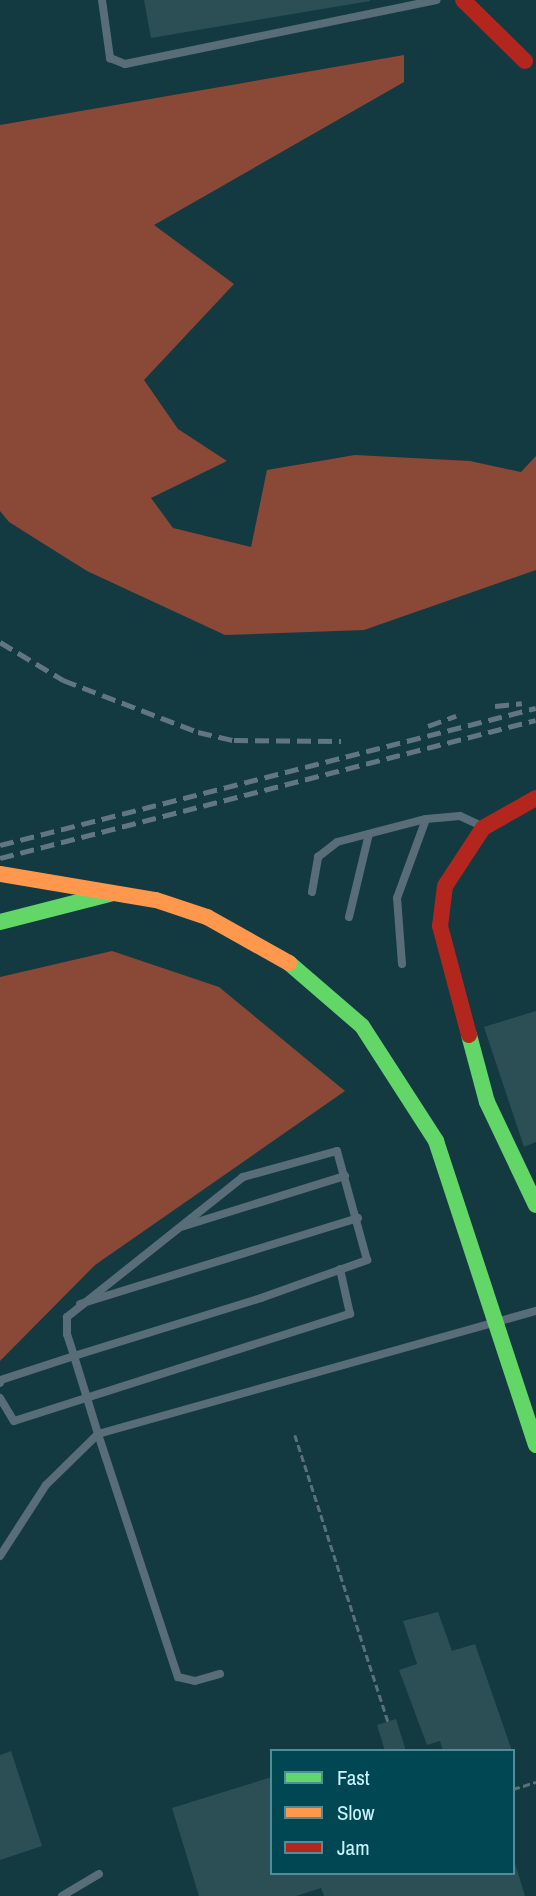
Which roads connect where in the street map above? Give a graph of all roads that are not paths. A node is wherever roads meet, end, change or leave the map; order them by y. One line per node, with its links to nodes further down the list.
1 (102, 0): 2 (lane)
2 (437, 0)
3 (463, 0): 4 (main road)
4 (530, 64)
5 (536, 798): 7 (main road)
6 (426, 819): 7 (lane); 8 (lane); 14 (lane)
7 (483, 828): 16 (main road)
8 (369, 834): 10 (lane); 12 (lane)
9 (0, 874): 11 (main road)
10 (312, 892)
11 (113, 893): 13 (main road); 22 (main road)
12 (349, 917)
13 (0, 922)
14 (402, 964)
15 (345, 1176): 17 (lane); 18 (lane); 18 (lane)
16 (536, 1205)
17 (358, 1218): 19 (lane); 20 (lane)
18 (174, 1229): 20 (lane)
19 (340, 1269): 23 (lane); 26 (lane)
20 (75, 1306): 23 (lane)
21 (536, 1311): 22 (lane)
22 (498, 1323): 27 (lane); 28 (main road)
23 (74, 1356): 24 (lane); 26 (lane)
24 (0, 1383)
25 (0, 1398): 26 (lane)
26 (87, 1398): 27 (lane)
27 (98, 1434): 29 (lane); 30 (lane)
28 (536, 1445)
29 (0, 1556)
30 (220, 1674)
31 (99, 1874): 32 (lane)
32 (62, 1896)

